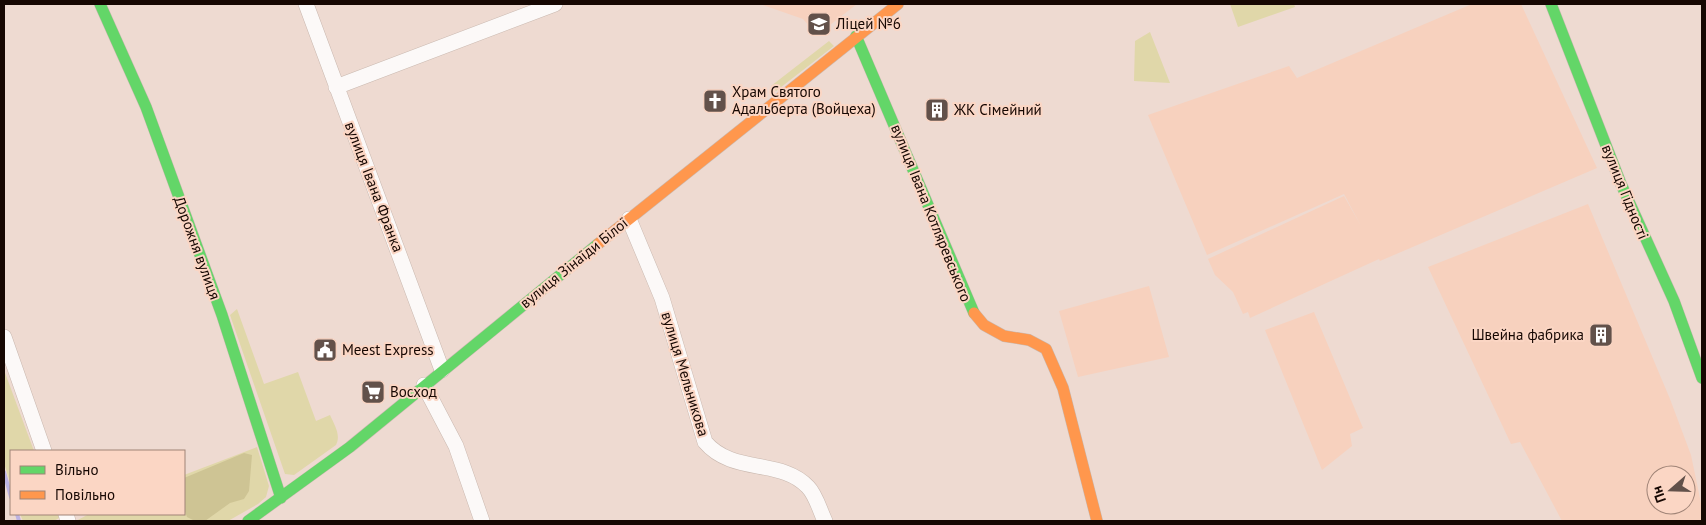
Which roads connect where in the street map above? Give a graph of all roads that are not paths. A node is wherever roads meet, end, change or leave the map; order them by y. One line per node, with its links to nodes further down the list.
1 (100, 4): 14 (street, Дорожня вулиця)
2 (306, 4): 7 (street, вулиця Івана Франка)
3 (555, 4): 7 (street)
4 (898, 4): 6 (street, вулиця Зінаїди Білої)
5 (1551, 4): 11 (street, вулиця Гідності)
6 (856, 36): 8 (street, вулиця Зінаїди Білої); 18 (street, вулиця Івана Котляревського)
7 (336, 87): 10 (street, вулиця Івана Франка)
8 (629, 219): 10 (street, вулиця Зінаїди Білої); 17 (street, вулиця Мельникова)
9 (4, 337): 13 (street)
10 (442, 370): 12 (street, вулиця Зінаїди Білої)
11 (1702, 378)
12 (424, 385): 14 (street, вулиця Зінаїди Білої); 16 (street)
13 (44, 450)
14 (281, 498): 15 (street, вулиця Зінаїди Білої)
15 (248, 521)
16 (482, 521)
17 (825, 521)
18 (1097, 521)

